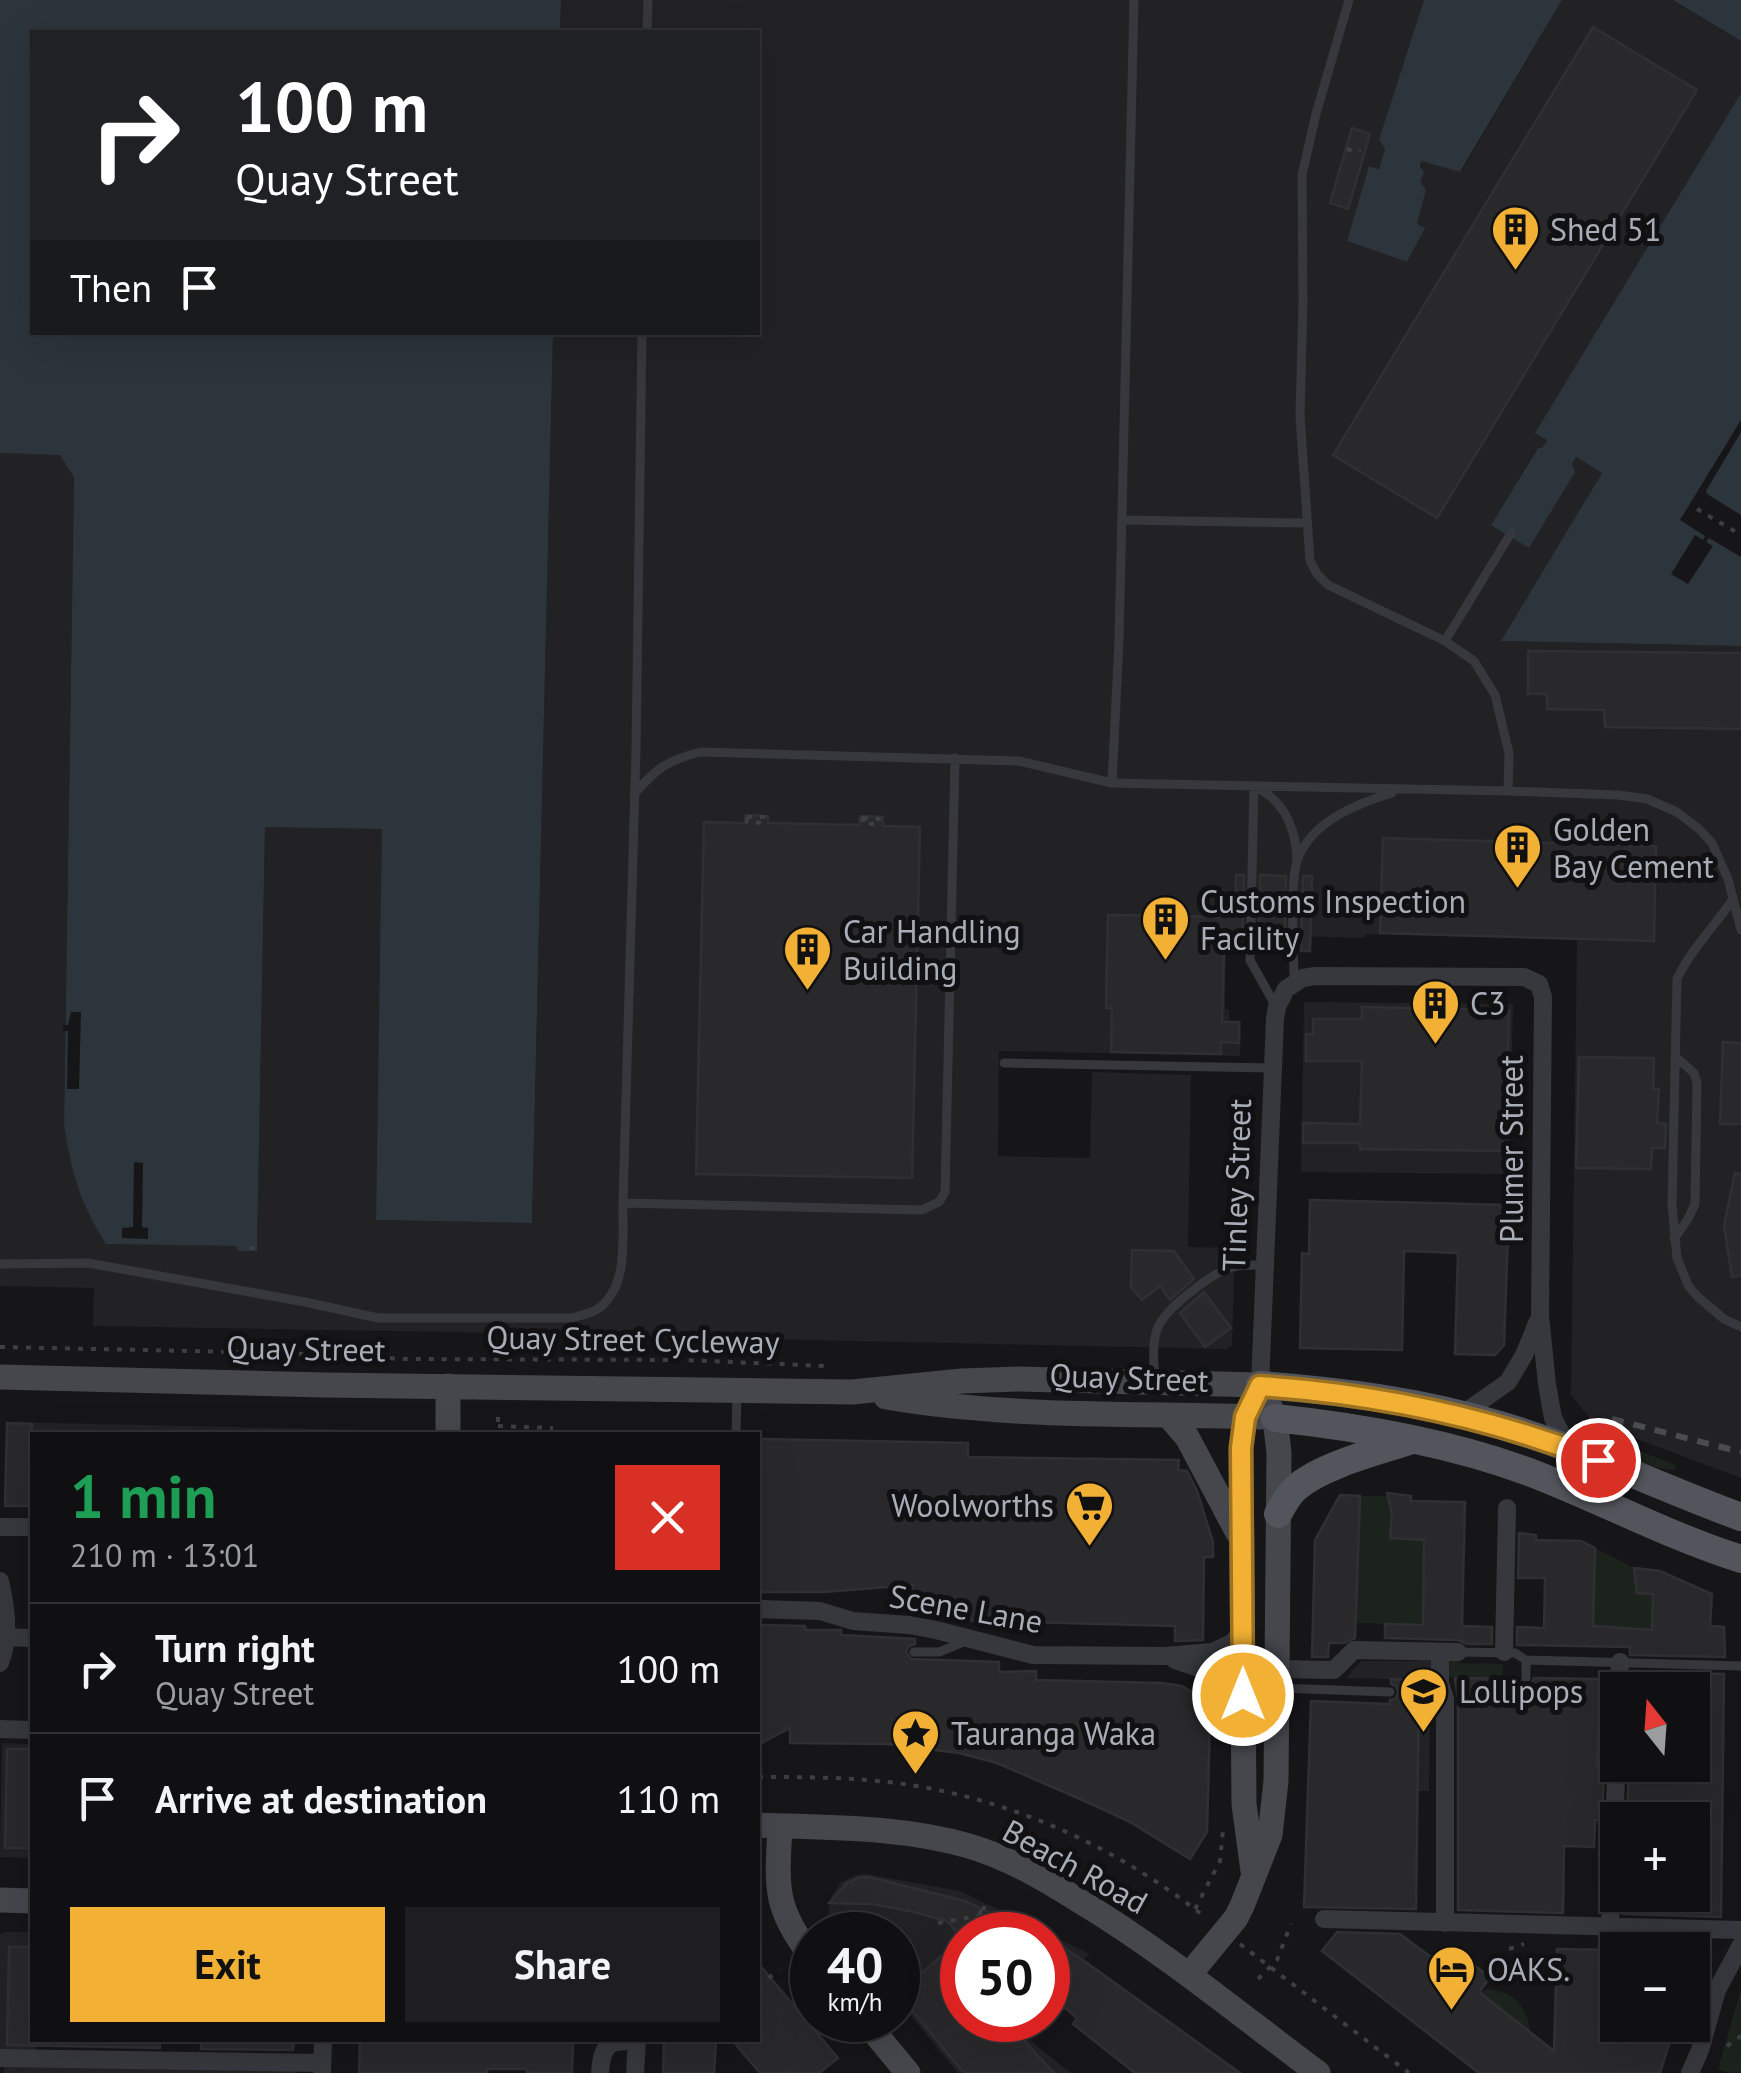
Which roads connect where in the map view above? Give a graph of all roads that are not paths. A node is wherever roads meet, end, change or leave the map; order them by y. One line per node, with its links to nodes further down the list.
1 (648, 0): 4 (lane)
2 (1134, 0): 6 (lane)
3 (1349, 0): 7 (lane)
4 (647, 30)
5 (642, 335): 15 (lane)
6 (1122, 520): 7 (lane); 11 (lane)
7 (1306, 523): 9 (lane)
8 (1511, 533): 9 (lane)
9 (1445, 641): 14 (lane)
10 (956, 758): 11 (lane); 15 (lane); 24 (lane)
11 (1112, 783): 12 (lane)
12 (1254, 786): 13 (lane); 16 (lane); 20 (lane)
13 (1404, 790): 14 (lane); 16 (lane)
14 (1508, 790): 17 (lane)
15 (634, 794): 24 (lane)
16 (1297, 861): 19 (lane)
17 (1733, 898): 18 (lane); 21 (lane)
18 (1741, 930)
19 (1290, 986): 20 (street, Tinley Street); 28 (street, Plumer Street)
20 (1276, 1007): 23 (street, Tinley Street)
21 (1677, 1058): 25 (lane); 25 (lane)
22 (1004, 1063): 23 (lane)
23 (1271, 1068): 27 (street, Tinley Street)
24 (623, 1203): 26 (lane)
25 (1674, 1239): 29 (lane)
26 (0, 1264)
27 (1264, 1265): 31 (lane); 33 (street, Tinley Street)
28 (1540, 1316): 36 (street, Plumer Street); 43 (street, Plumer Street)
29 (1741, 1327)
30 (0, 1378): 32 (main road, Quay Street)
31 (1155, 1383): 33 (main road, Quay Street); 35 (main road, Quay Street)
32 (448, 1386): 34 (main road, Quay Street); 40 (main road)
33 (1260, 1386): 36 (main road, Quay Street); 38 (main road); 39 (main road)
34 (737, 1390): 35 (main road, Quay Street); 41 (lane)
35 (852, 1392): 37 (main road, Quay Street)
36 (1461, 1415): 43 (main road, Quay Street)
37 (1169, 1416): 38 (main road, Quay Street); 49 (main road)
38 (1245, 1417): 39 (main road, Quay Street); 49 (main road)
39 (1275, 1418): 42 (main road, Quay Street); 45 (main road)
40 (448, 1432)
41 (736, 1432)
42 (1414, 1440): 45 (main road); 50 (main road, Quay Street)
43 (1569, 1448): 46 (main road, Quay Street)
44 (1507, 1508): 59 (street)
45 (1278, 1514): 67 (main road)
46 (1741, 1517)
47 (0, 1527): 48 (street)
48 (30, 1527)
49 (1240, 1537): 53 (main road)
50 (1737, 1563)
51 (0, 1581): 54 (street)
52 (760, 1609): 56 (street, Scene Lane)
53 (1243, 1630): 60 (street, Scene Lane); 69 (main road)
54 (2, 1638): 55 (street); 62 (street)
55 (30, 1638)
56 (969, 1640): 57 (lane); 60 (street, Scene Lane)
57 (914, 1652)
58 (1449, 1652): 59 (lane); 67 (street); 79 (street)
59 (1504, 1652): 61 (lane)
60 (1165, 1656): 69 (street, Scene Lane)
61 (1526, 1660): 63 (lane); 66 (lane)
62 (0, 1662)
63 (1620, 1662): 64 (lane); 65 (street)
64 (1741, 1666)
65 (1620, 1672)
66 (1526, 1678)
67 (1276, 1679): 68 (lane); 74 (main road)
68 (1390, 1692)
69 (1243, 1695): 74 (main road)
70 (0, 1729): 71 (street)
71 (30, 1730)
72 (1616, 1782): 80 (street)
73 (769, 1826): 78 (main road); 83 (main road, Beach Road)
74 (1254, 1876): 83 (main road)
75 (0, 1900): 76 (main road)
76 (30, 1901)
77 (1324, 1919): 79 (street)
78 (790, 1922)
79 (1445, 1923): 80 (street)
80 (1610, 1926): 81 (street)
81 (1741, 1930)
82 (1741, 1945): 90 (street)
83 (1189, 1974): 94 (main road, Beach Road)
84 (323, 2042): 89 (street)
85 (616, 2042): 91 (street)
86 (637, 2042): 92 (street)
87 (882, 2042): 93 (main road)
88 (0, 2058): 89 (street)
89 (322, 2068)
90 (1695, 2072)
91 (600, 2073)
92 (635, 2073)
93 (908, 2073)
94 (1318, 2073)

